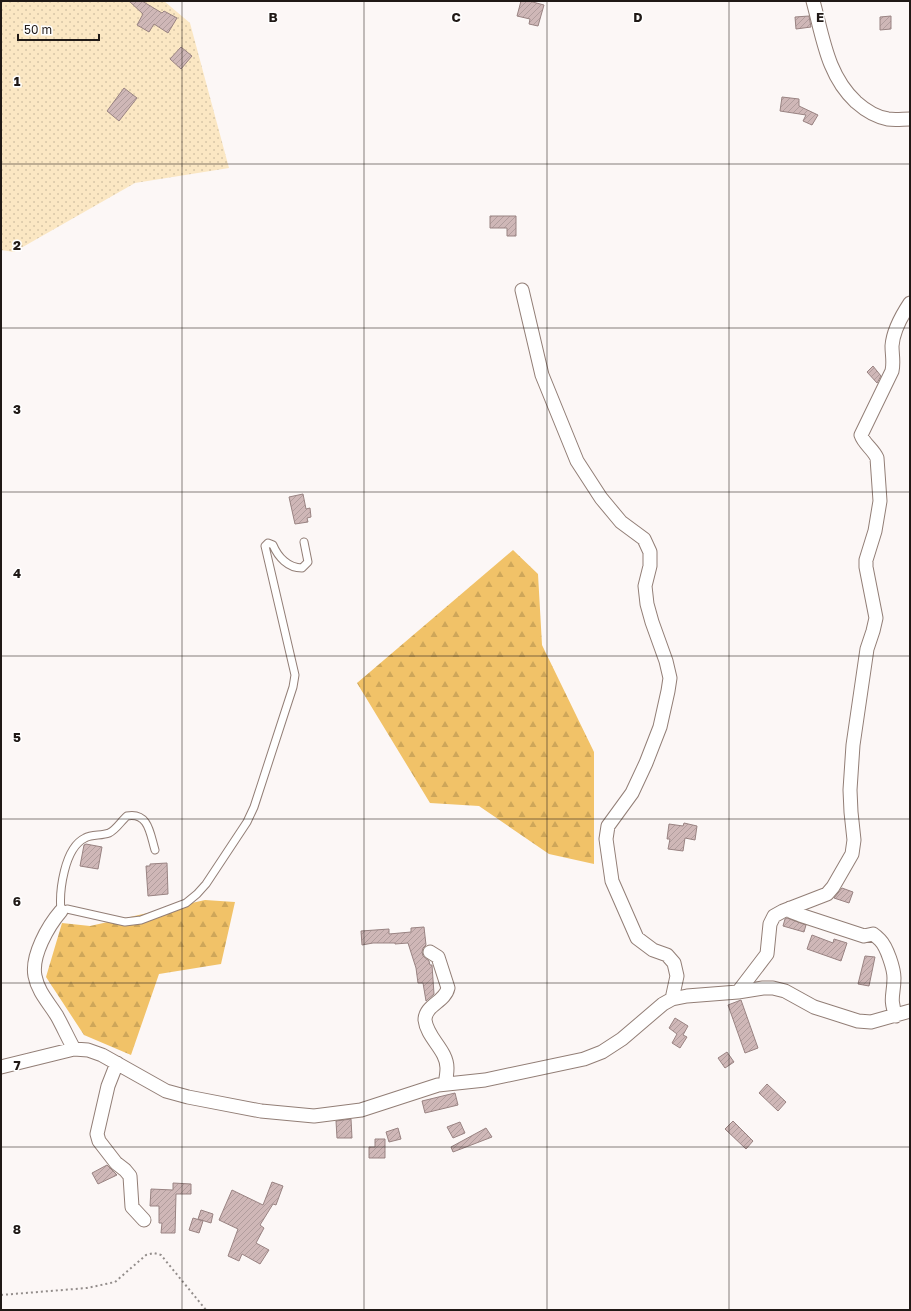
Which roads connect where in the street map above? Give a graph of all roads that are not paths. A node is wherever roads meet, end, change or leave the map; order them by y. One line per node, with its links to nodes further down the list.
1 (813, 1): 2 (street)
2 (910, 119)
3 (522, 290): 11 (street)
4 (910, 303): 7 (street)
5 (304, 542): 8 (lane)
6 (155, 850): 8 (lane)
7 (790, 908): 10 (street); 13 (street)
8 (61, 911): 14 (street)
9 (430, 952): 17 (street)
10 (738, 992): 11 (street); 13 (street)
11 (672, 999): 17 (street)
12 (910, 1011): 13 (street)
13 (896, 1016)
14 (74, 1049): 15 (street); 16 (street)
15 (117, 1063): 17 (street); 18 (street)
16 (1, 1067)
17 (445, 1084)
18 (144, 1220)

